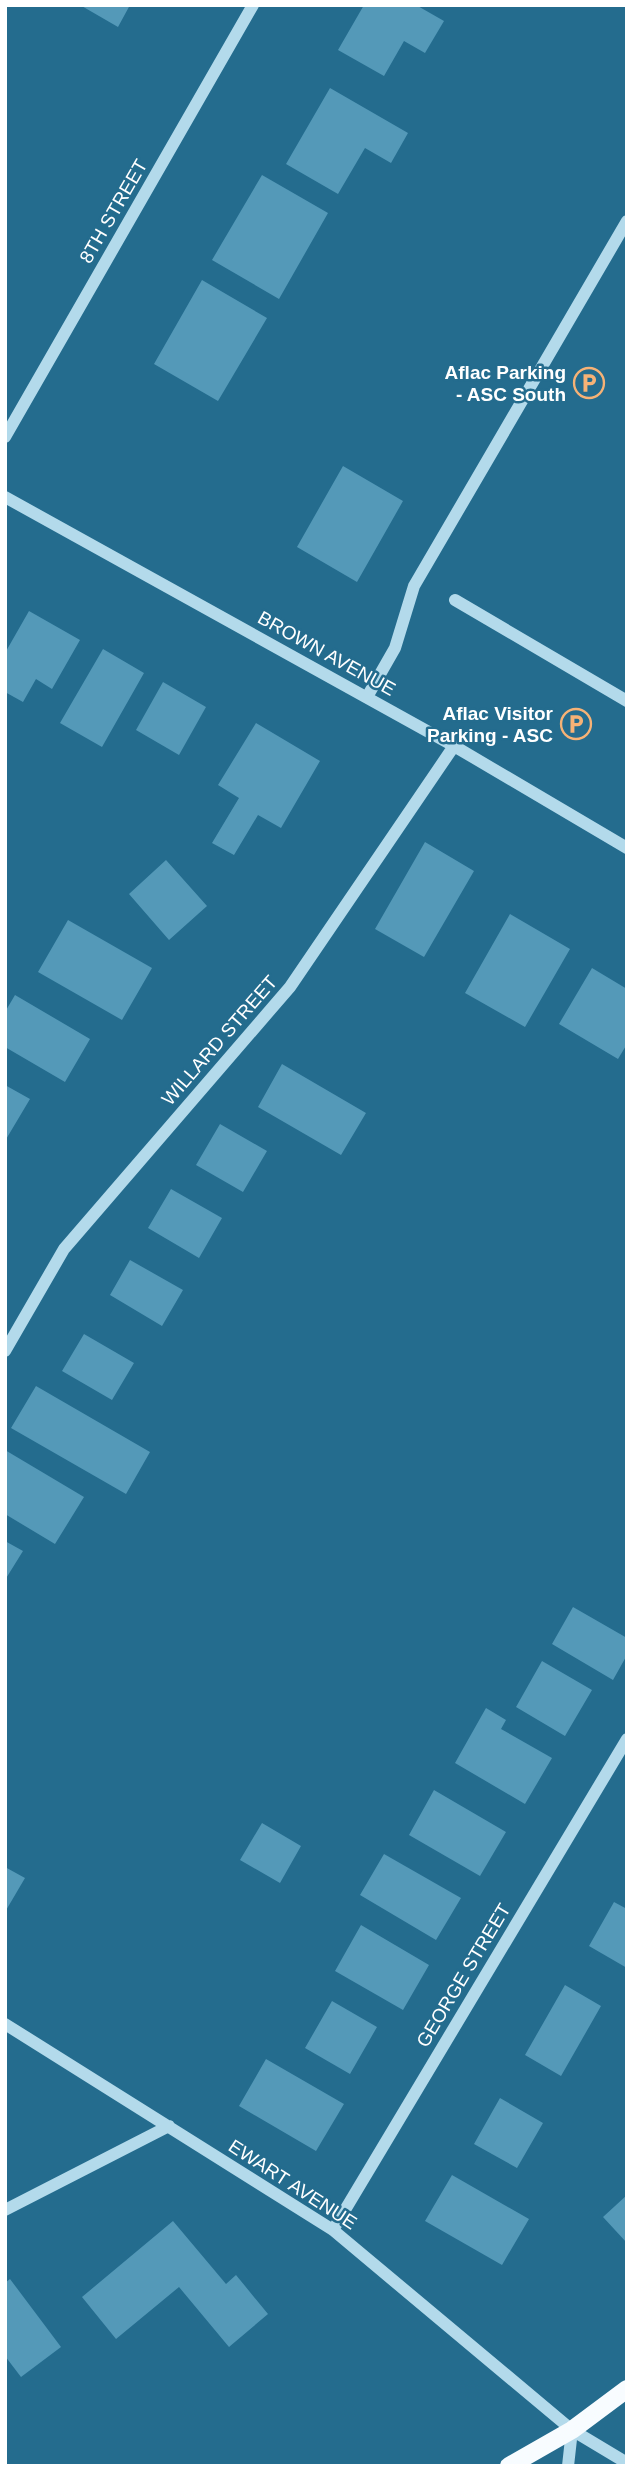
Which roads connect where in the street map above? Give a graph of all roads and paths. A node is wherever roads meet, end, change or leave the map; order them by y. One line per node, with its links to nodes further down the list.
1 (253, 5): 3 (street, 8TH STREET)
2 (627, 221): 6 (street)
3 (5, 437)
4 (5, 497): 6 (street, BROWN AVENUE)
5 (455, 600): 7 (street)
6 (368, 697): 8 (street, BROWN AVENUE)
7 (627, 701)
8 (454, 746): 9 (street, BROWN AVENUE); 10 (street, WILLARD STREET)
9 (627, 848)
10 (5, 1351)
11 (627, 1739): 15 (street, GEORGE STREET)
12 (5, 2024): 13 (street, EWART AVENUE)
13 (169, 2126): 14 (street); 15 (street, EWART AVENUE)
14 (5, 2210)
15 (333, 2230): 17 (street, EWART AVENUE)
16 (627, 2389): 17 (main road)
17 (572, 2430): 18 (street, EWART AVENUE); 19 (main road); 20 (street)
18 (627, 2463)
19 (509, 2466)
20 (568, 2466)

